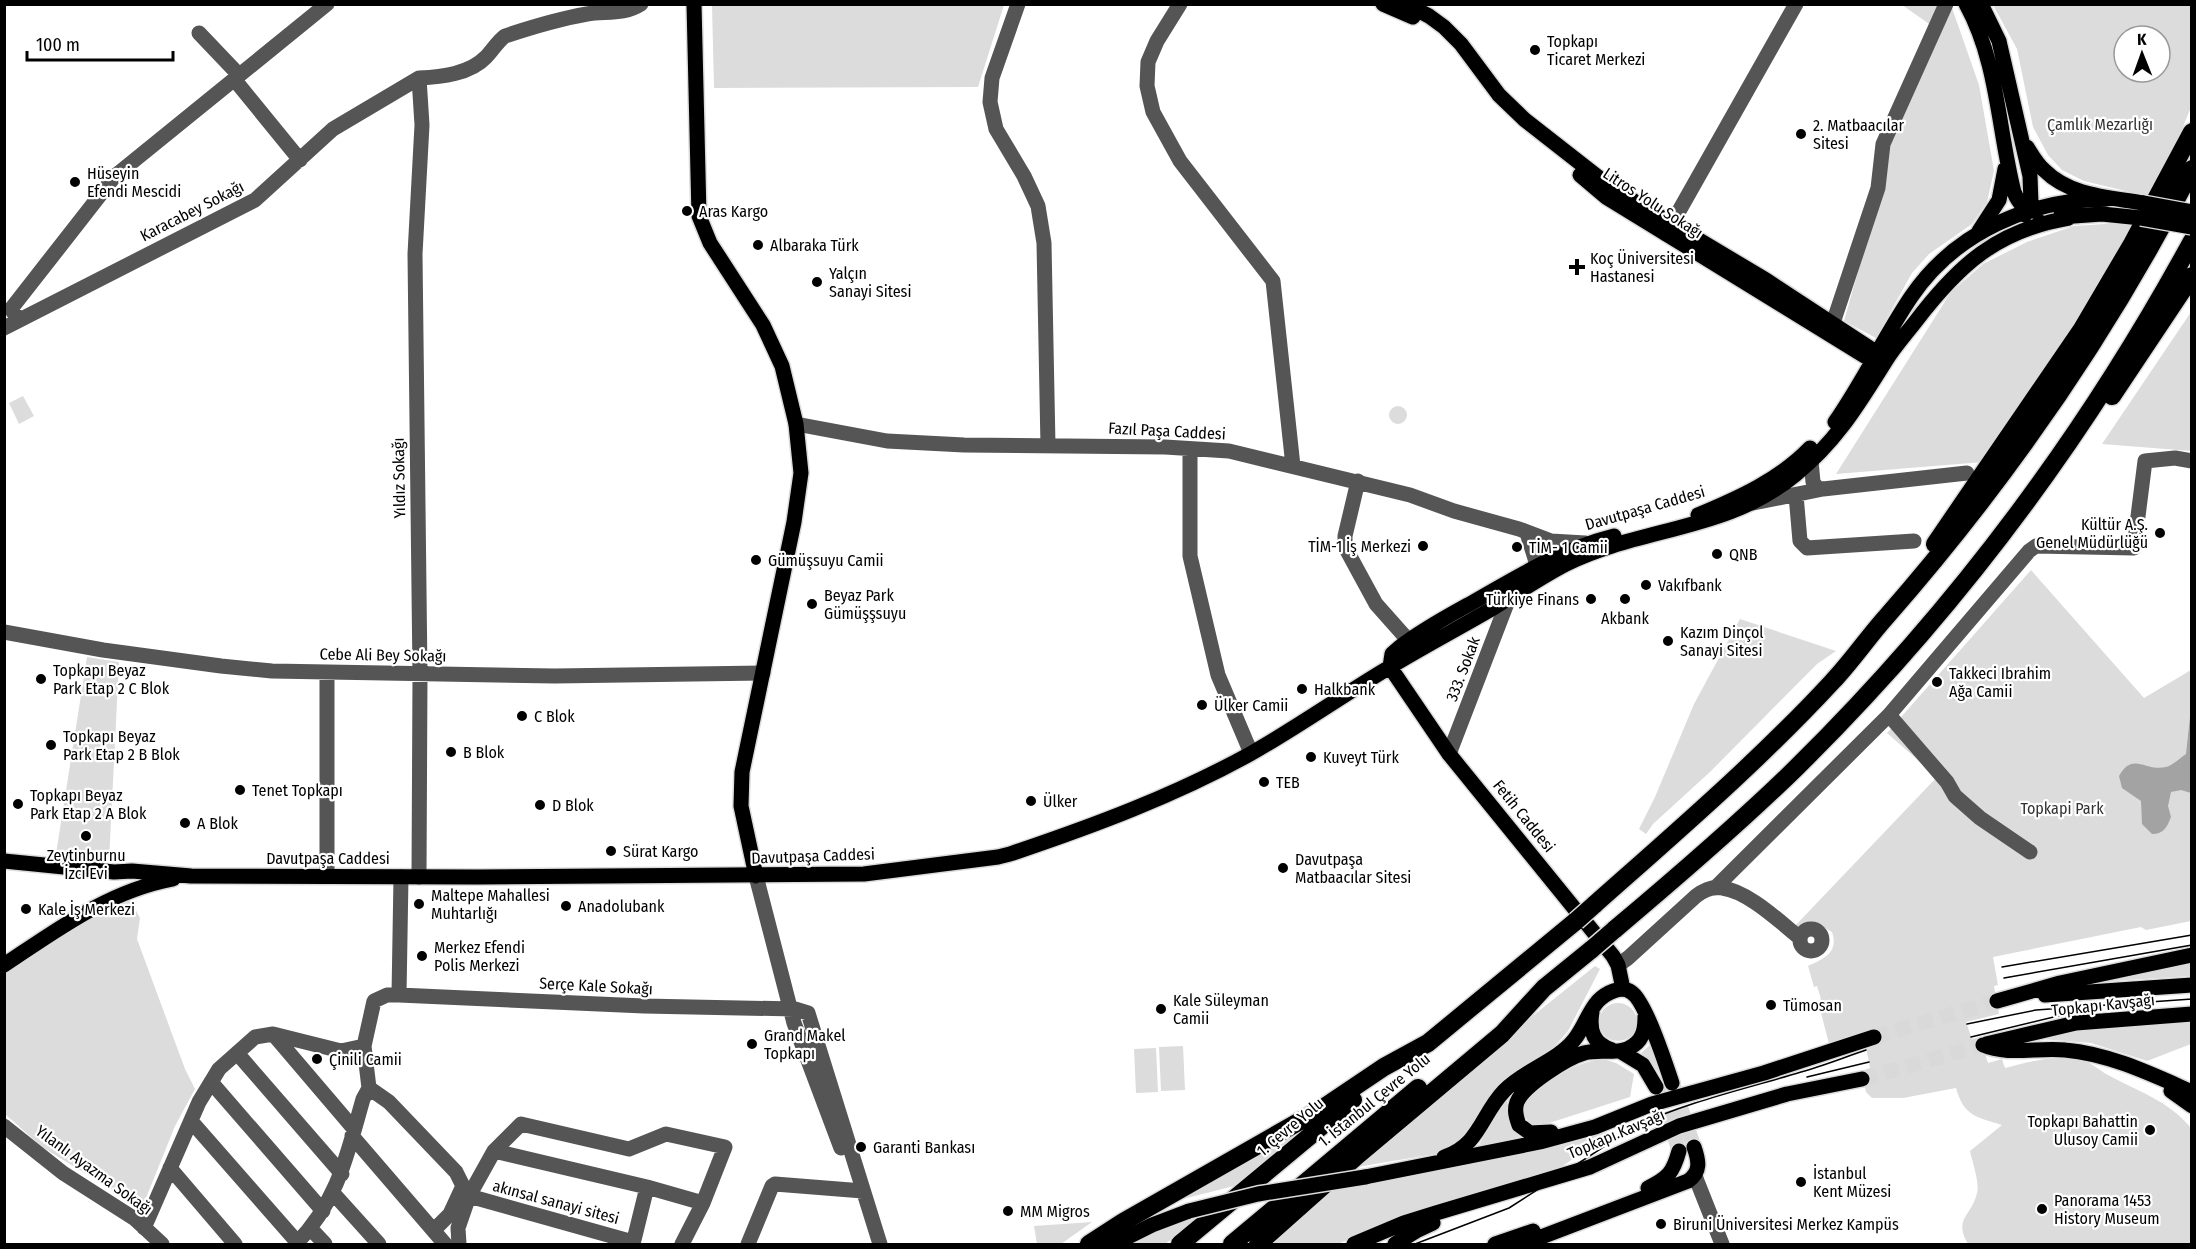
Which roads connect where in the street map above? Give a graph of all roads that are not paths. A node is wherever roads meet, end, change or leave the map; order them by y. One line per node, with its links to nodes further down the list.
1 (327, 4): 14 (street)
2 (642, 4): 15 (street, Karacabey Sokağı)
3 (694, 4): 36 (main road)
4 (1018, 4): 37 (street)
5 (1180, 4): 41 (street)
6 (1383, 4): 12 (main road, Litros Yolu Sokağı)
7 (1406, 4): 12 (main road, Litros Yolu Sokağı)
8 (1796, 4): 27 (street)
9 (1946, 4): 33 (street)
10 (1966, 4): 18 (main road)
11 (1981, 4): 17 (main road)
12 (1426, 20): 27 (main road, Litros Yolu Sokağı)
13 (199, 33): 14 (street)
14 (236, 77): 19 (street); 32 (street)
15 (419, 78): 19 (street, Karacabey Sokağı); 59 (street, Yıldız Sokağı)
16 (2192, 132): 53 (highway)
17 (2022, 140): 21 (main road); 22 (main road)
18 (2007, 157): 22 (main road); 28 (main road)
19 (300, 160): 32 (street, Karacabey Sokağı)
20 (2192, 169): 53 (highway)
21 (2108, 199): 22 (main road, Davutpaşa Caddesi); 23 (main road)
22 (2029, 210): 25 (main road); 28 (main road, Davutpaşa Caddesi); 31 (main road)
23 (2142, 210): 24 (main road, bridge); 25 (main road); 26 (main road, bridge)
24 (2192, 212)
25 (2069, 218): 31 (main road, Davutpaşa Caddesi)
26 (2192, 227)
27 (1669, 229): 33 (main road, Litros Yolu Sokağı); 35 (main road, Litros Yolu Sokağı)
28 (1977, 234): 35 (main road, Davutpaşa Caddesi)
29 (2192, 241): 44 (highway)
30 (2192, 276): 44 (highway)
31 (1949, 280): 35 (main road, Davutpaşa Caddesi)
32 (19, 321): 34 (street, Karacabey Sokağı)
33 (1833, 323): 35 (main road, Litros Yolu Sokağı)
34 (4, 328)
35 (1879, 360): 39 (main road, Davutpaşa Caddesi); 50 (main road, Davutpaşa Caddesi)
36 (796, 424): 37 (street, Fazıl Paşa Caddesi); 60 (main road)
37 (1048, 446): 38 (street, Fazıl Paşa Caddesi)
38 (1190, 448): 41 (street, Fazıl Paşa Caddesi); 62 (street)
39 (1811, 461): 45 (street); 47 (main road, Davutpaşa Caddesi)
40 (2192, 461): 61 (street)
41 (1293, 466): 43 (street, Fazıl Paşa Caddesi)
42 (1967, 473): 45 (street)
43 (1358, 481): 48 (street, Fazıl Paşa Caddesi); 56 (street)
44 (2041, 481): 79 (highway, bridge)
45 (1823, 489): 46 (street)
46 (1796, 495): 47 (street); 49 (street)
47 (1750, 504): 52 (main road, Davutpaşa Caddesi)
48 (1527, 533): 50 (street, Fazıl Paşa Caddesi); 51 (street)
49 (1914, 541)
50 (1585, 543): 51 (main road, Davutpaşa Caddesi)
51 (1537, 565): 54 (main road); 56 (main road, Davutpaşa Caddesi)
52 (1509, 598): 54 (main road, Davutpaşa Caddesi); 63 (street, 333. Sokak)
53 (1886, 618): 88 (highway, bridge)
54 (1456, 628): 57 (main road, Davutpaşa Caddesi)
55 (4, 632): 58 (street, Cebe Ali Bey Sokağı)
56 (1408, 640): 57 (main road, Davutpaşa Caddesi)
57 (1390, 667): 62 (main road, Davutpaşa Caddesi); 63 (main road, Fetih Caddesi)
58 (327, 673): 59 (street, Cebe Ali Bey Sokağı); 68 (street)
59 (420, 674): 60 (street, Cebe Ali Bey Sokağı); 71 (street, Yıldız Sokağı)
60 (763, 674): 69 (main road)
61 (1889, 715): 64 (street); 72 (street)
62 (1251, 753): 69 (main road, Davutpaşa Caddesi)
63 (1449, 754): 77 (main road, Fetih Caddesi)
64 (2030, 852)
65 (4, 861): 66 (main road, Davutpaşa Caddesi)
66 (114, 872): 67 (main road, Davutpaşa Caddesi); 73 (main road)
67 (191, 876): 68 (main road, Davutpaşa Caddesi); 73 (main road, Davutpaşa Caddesi)
68 (327, 876): 70 (main road, Davutpaşa Caddesi)
69 (756, 876): 71 (main road, Davutpaşa Caddesi); 82 (street)
70 (401, 877): 71 (main road, Davutpaşa Caddesi); 81 (street)
71 (419, 877)
72 (1715, 888): 74 (street); 77 (street)
73 (103, 902): 76 (main road, Davutpaşa Caddesi)
74 (1800, 938)
75 (2192, 955): 78 (main road, Topkapı Kavşağı)
76 (4, 965)
77 (1618, 965): 80 (main road, Fetih Caddesi)
78 (2192, 985)
79 (1544, 988): 134 (highway, 1. İstanbul Çevre Yolu); 135 (highway)
80 (1623, 989): 83 (main road); 84 (main road)
81 (399, 995): 82 (street, Serçe Kale Sokağı); 89 (street, Serçe Kale Sokağı)
82 (791, 1011): 111 (street)
83 (1592, 1012): 90 (main road); 106 (main road)
84 (1645, 1013): 90 (main road); 95 (main road)
85 (2192, 1014): 92 (main road, Topkapı Kavşağı)
86 (273, 1034): 89 (street); 91 (street); 103 (street)
87 (1874, 1037): 100 (main road, Topkapı Kavşağı)
88 (1428, 1042): 130 (highway); 133 (highway, 1. Çevre Yolu)
89 (364, 1046): 97 (street, Serçe Kale Sokağı)
90 (1617, 1051): 96 (main road); 100 (main road)
91 (237, 1053): 94 (street); 107 (street)
92 (2144, 1072): 98 (main road); 99 (main road)
93 (1862, 1079): 109 (main road, Topkapı Kavşağı)
94 (211, 1082): 101 (street); 115 (street)
95 (1672, 1083)
96 (1656, 1087)
97 (369, 1088): 103 (street, Serçe Kale Sokağı); 118 (street)
98 (2192, 1092)
99 (2192, 1106)
100 (1621, 1115): 106 (main road, Topkapı Kavşağı)
101 (190, 1120): 105 (street); 121 (street)
102 (4, 1126): 116 (street, Yılanlı Ayazma Sokağı)
103 (353, 1132): 107 (street, Serçe Kale Sokağı); 118 (street)
104 (494, 1151): 110 (street); 113 (street); 114 (street)
105 (170, 1168): 116 (street); 124 (street)
106 (1407, 1170): 119 (main road, bridge)
107 (342, 1174): 112 (street, Serçe Kale Sokağı)
108 (1692, 1179): 138 (main road); 139 (main road); 140 (street); 141 (street)
109 (1539, 1182): 136 (main road, Topkapı Kavşağı); 137 (main road)
110 (647, 1187): 114 (street); 120 (street)
111 (863, 1191): 128 (street); 129 (street)
112 (333, 1193): 115 (street, Serçe Kale Sokağı); 126 (street)
113 (470, 1196): 120 (street, akınsal sanayi sitesi); 122 (street)
114 (703, 1203): 127 (street)
115 (323, 1211): 117 (street, Serçe Kale Sokağı)
116 (144, 1228): 123 (street, Yılanlı Ayazma Sokağı)
117 (310, 1228): 121 (street, Serçe Kale Sokağı); 125 (street)
118 (434, 1230): 122 (street)
119 (1137, 1232): 131 (main road); 132 (main road)
120 (633, 1243)
121 (297, 1244)
122 (459, 1244)
123 (162, 1245)
124 (235, 1245)
125 (325, 1245)
126 (379, 1245)
127 (682, 1245)
128 (748, 1245)
129 (880, 1245)
130 (1089, 1245)
131 (1107, 1245)
132 (1114, 1245)
133 (1180, 1245)
134 (1232, 1245)
135 (1258, 1245)
136 (1354, 1245)
137 (1395, 1245)
138 (1495, 1245)
139 (1523, 1245)
140 (1714, 1245)
141 (1722, 1245)

